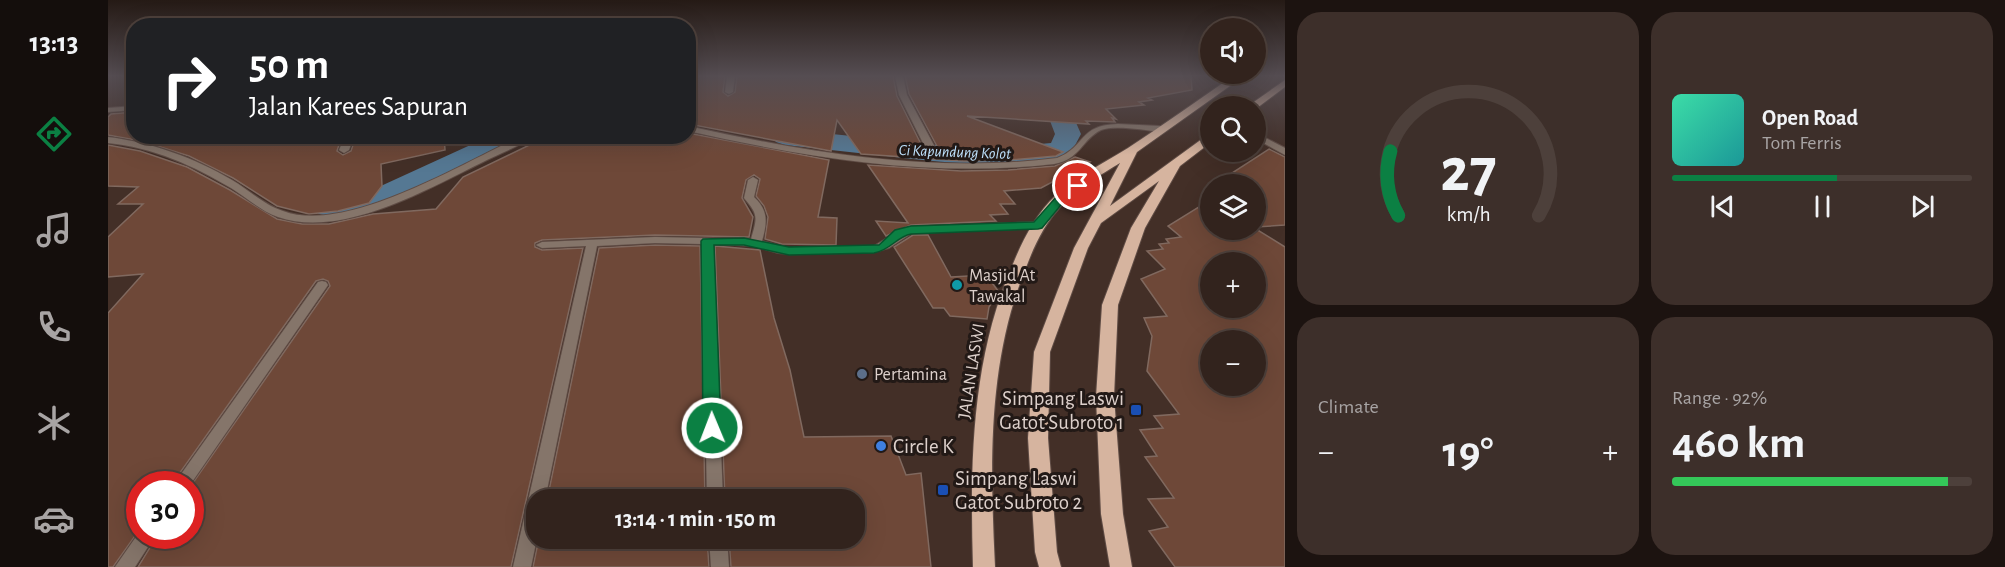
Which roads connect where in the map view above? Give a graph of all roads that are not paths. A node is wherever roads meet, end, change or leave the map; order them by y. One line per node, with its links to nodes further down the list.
1 (907, 102): 17 (street)
2 (1200, 102): 5 (main road, JALAN LASWI)
3 (126, 109): 4 (street)
4 (108, 110)
5 (1160, 129): 6 (street); 14 (main road, JALAN LASWI)
6 (696, 131)
7 (108, 140): 9 (street)
8 (1266, 141): 15 (street)
9 (126, 143)
10 (132, 144): 12 (street)
11 (347, 144): 16 (street)
12 (513, 144)
13 (1200, 145): 18 (main road)
14 (1133, 149): 20 (main road); 21 (main road, JALAN LASWI)
15 (1283, 149)
16 (344, 150)
17 (932, 151)
18 (1175, 164): 20 (main road); 36 (main road)
19 (753, 180): 23 (street)
20 (1098, 220): 35 (main road)
21 (1038, 225): 23 (street); 34 (main road, JALAN LASWI)
22 (707, 241): 23 (street); 24 (street); 28 (street)
23 (756, 243)
24 (592, 244): 25 (street); 32 (street)
25 (542, 245)
26 (322, 285): 27 (street)
27 (191, 471)
28 (715, 489)
29 (137, 549): 31 (street)
30 (719, 549): 33 (street)
31 (124, 567)
32 (522, 567)
33 (720, 567)
34 (984, 567)
35 (1050, 567)
36 (1121, 567)

